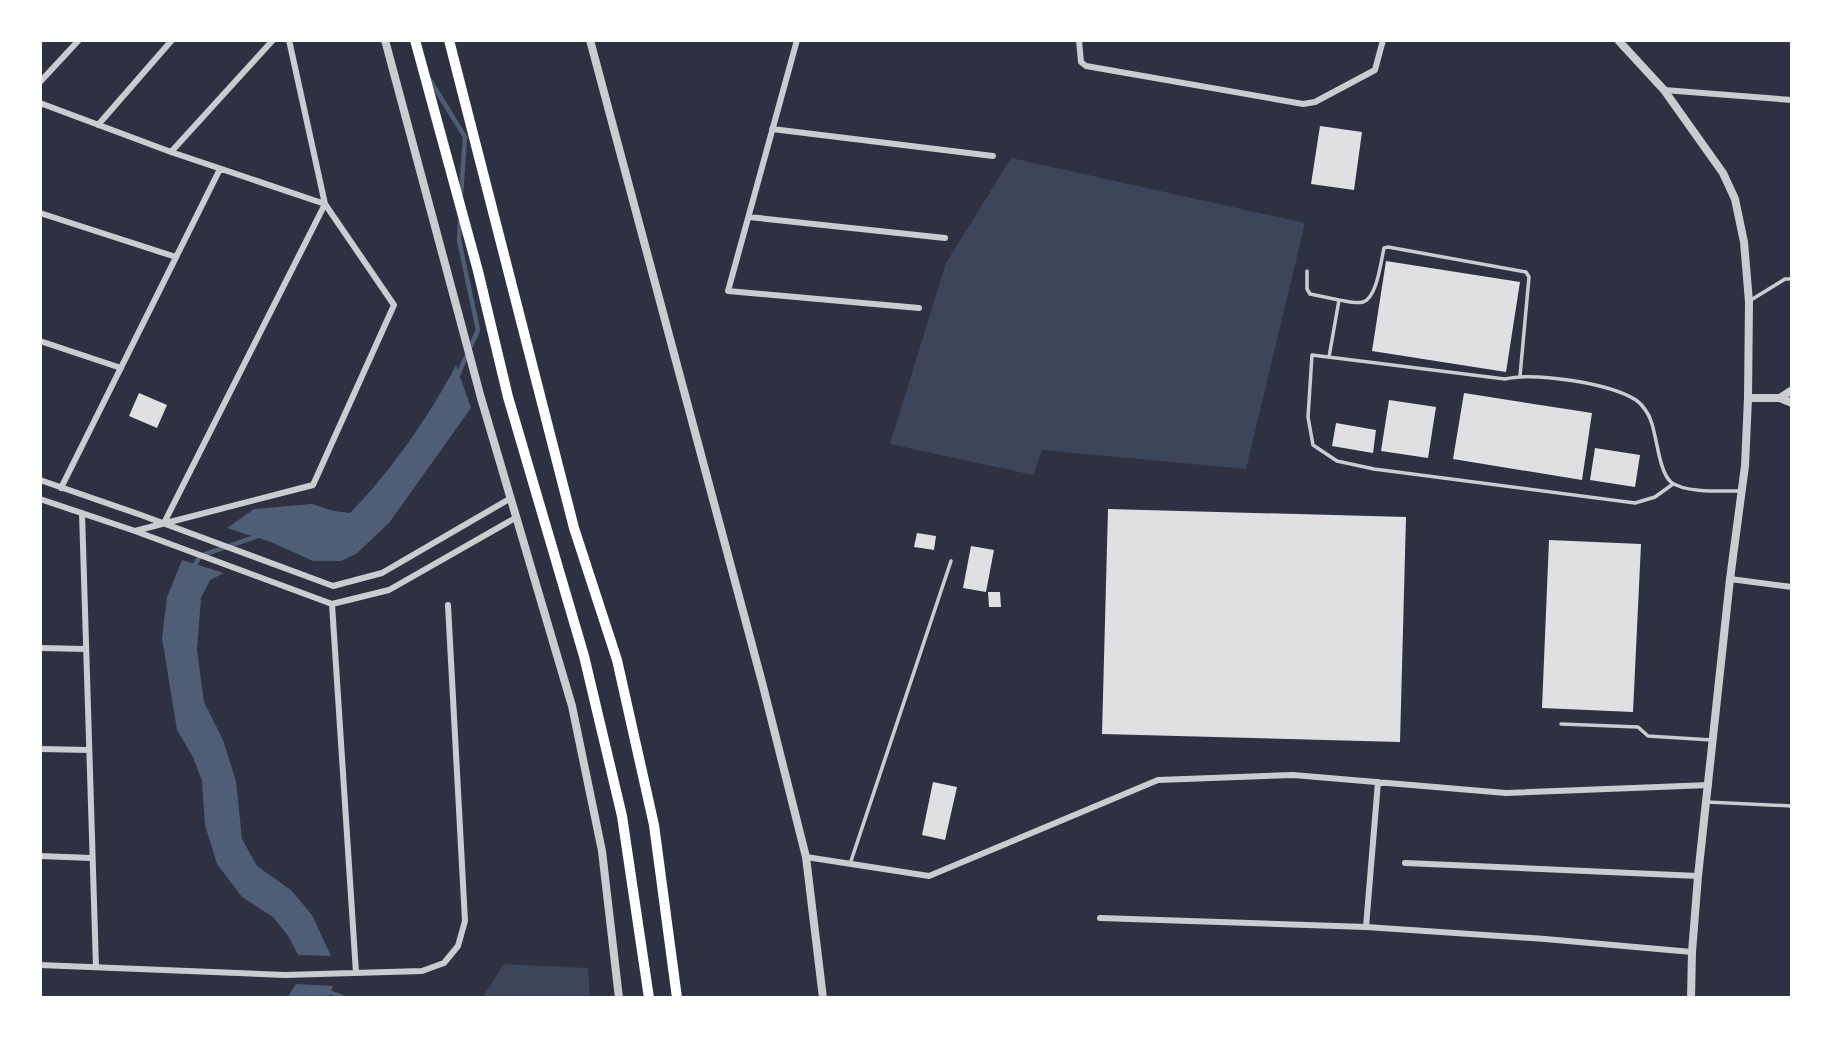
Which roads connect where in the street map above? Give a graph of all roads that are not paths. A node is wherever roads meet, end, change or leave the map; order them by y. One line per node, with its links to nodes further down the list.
1 (79, 40): 13 (street)
2 (172, 40): 17 (street)
3 (273, 40): 19 (street)
4 (289, 40): 22 (street)
5 (385, 40): 44 (street)
6 (415, 40): 78 (highway)
7 (449, 40): 79 (highway)
8 (590, 40): 66 (street)
9 (797, 40): 18 (street)
10 (1079, 40): 11 (street)
11 (1383, 40)
12 (1618, 40): 14 (street)
13 (40, 82)
14 (1664, 90): 15 (street); 30 (street)
15 (1792, 100)
16 (40, 103): 17 (street)
17 (98, 125): 19 (street)
18 (772, 129): 20 (street); 24 (street)
19 (171, 152): 21 (street)
20 (993, 156)
21 (219, 169): 22 (street); 26 (street)
22 (325, 204): 48 (street); 48 (street)
23 (40, 213): 26 (street)
24 (749, 217): 25 (street); 31 (street)
25 (945, 239)
26 (176, 257): 34 (street)
27 (1307, 271): 29 (lane)
28 (1792, 279): 30 (lane)
29 (1339, 300): 33 (lane); 35 (lane)
30 (1749, 302): 37 (street)
31 (919, 308)
32 (40, 341): 34 (street)
33 (1329, 357): 35 (lane); 41 (lane)
34 (121, 368): 42 (street)
35 (1520, 376): 41 (lane)
36 (1792, 390): 38 (street)
37 (1748, 398): 38 (street); 43 (street)
38 (1780, 398): 39 (street)
39 (1792, 403)
40 (40, 481): 42 (street)
41 (1673, 484): 43 (lane)
42 (61, 488): 48 (street)
43 (1741, 492): 51 (street)
44 (511, 498): 47 (street); 48 (street)
45 (40, 499): 46 (street)
46 (82, 513): 49 (street); 56 (street)
47 (517, 517): 53 (street); 77 (street)
48 (164, 523): 49 (street)
49 (135, 531): 53 (street)
50 (951, 561): 69 (lane)
51 (1730, 579): 52 (street); 58 (street)
52 (1792, 587)
53 (332, 604): 76 (street)
54 (448, 605): 76 (street)
55 (40, 648): 56 (street)
56 (86, 649): 60 (street)
57 (1561, 724): 58 (lane)
58 (1714, 740): 62 (street)
59 (40, 749): 60 (street)
60 (89, 750): 67 (street)
61 (1378, 782): 62 (street); 69 (street); 72 (street)
62 (1709, 785): 63 (street)
63 (1707, 802): 64 (lane); 70 (street)
64 (1792, 806)
65 (40, 856): 67 (street)
66 (806, 857): 69 (street); 80 (street)
67 (91, 858): 75 (street)
68 (1405, 863): 70 (street)
69 (850, 864)
70 (1698, 876): 73 (street)
71 (1100, 918): 72 (street)
72 (1366, 927): 73 (street)
73 (1692, 952): 81 (street)
74 (40, 965): 75 (street)
75 (96, 967): 76 (street)
76 (356, 973)
77 (619, 998)
78 (649, 998)
79 (677, 998)
80 (823, 998)
81 (1691, 998)

